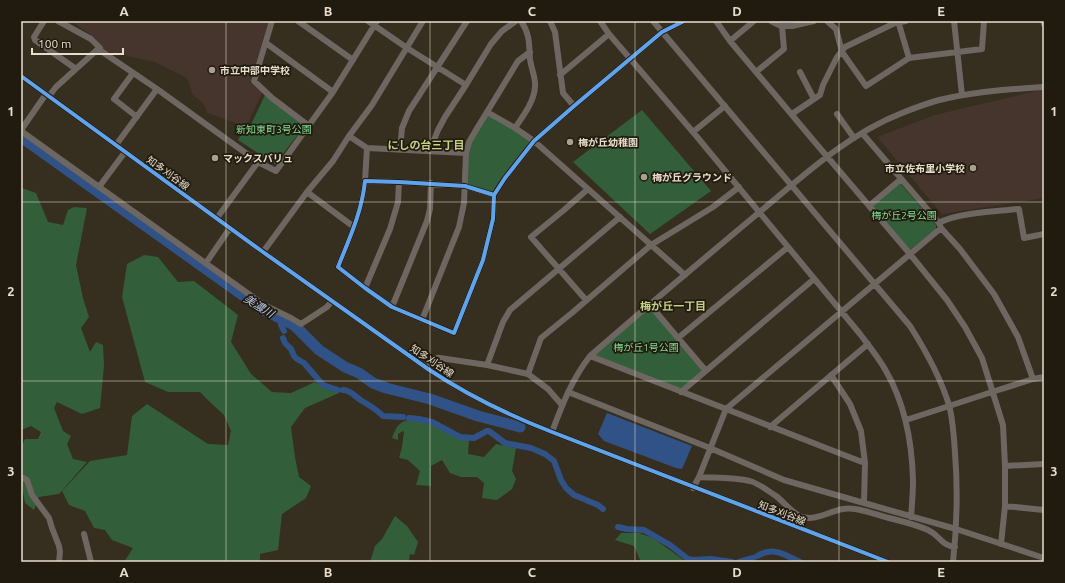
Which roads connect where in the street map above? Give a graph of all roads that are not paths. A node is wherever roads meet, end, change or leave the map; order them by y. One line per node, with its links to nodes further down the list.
1 (44, 21): 38 (street)
2 (58, 21): 30 (street)
3 (272, 21): 28 (street)
4 (298, 21): 36 (street)
5 (368, 21): 23 (street)
6 (423, 21): 29 (street)
7 (466, 21): 37 (street)
8 (516, 21): 44 (street)
9 (521, 21): 32 (street)
10 (550, 21): 42 (street)
11 (600, 21): 26 (street)
12 (653, 21): 25 (street)
13 (684, 21): 25 (street)
14 (716, 21): 27 (street)
15 (754, 21): 27 (street)
16 (771, 21): 24 (street)
17 (814, 21): 24 (street)
18 (828, 21): 31 (street)
19 (898, 21): 20 (street); 31 (street); 34 (street)
20 (906, 21)
21 (954, 21): 33 (street)
22 (984, 21): 33 (street)
23 (375, 23): 29 (street); 36 (street)
24 (782, 26): 39 (street)
25 (662, 32): 35 (street); 52 (street)
26 (609, 34): 35 (street); 42 (street)
27 (730, 41): 39 (street)
28 (266, 43): 47 (street); 57 (street)
29 (407, 48): 37 (street); 62 (street)
30 (98, 49): 38 (street); 41 (street)
31 (842, 51): 34 (street); 50 (street)
32 (530, 52): 53 (street); 58 (street)
33 (957, 52): 34 (street); 49 (street)
34 (909, 58)
35 (630, 59): 51 (street); 60 (street)
36 (353, 60): 47 (street)
37 (437, 66): 44 (street); 67 (street)
38 (76, 69): 48 (street)
39 (756, 72): 54 (street)
40 (800, 72): 50 (street)
41 (133, 73): 46 (street); 56 (street)
42 (560, 75): 51 (street)
43 (21, 76): 48 (street, 知多刈谷線)
44 (466, 85): 68 (street)
45 (1044, 87): 49 (street)
46 (157, 89): 56 (street); 72 (street)
47 (333, 92): 57 (street)
48 (48, 95): 59 (street); 65 (street, 知多刈谷線)
49 (962, 95): 61 (street)
50 (814, 99): 54 (street)
51 (574, 106): 64 (street)
52 (725, 106): 60 (street); 77 (street)
53 (487, 112): 58 (street); 70 (street)
54 (792, 114): 71 (street)
55 (837, 114): 63 (street)
56 (137, 117): 65 (street)
57 (309, 126): 72 (street)
58 (515, 128): 64 (street)
59 (21, 130): 79 (street)
60 (693, 132): 80 (street)
61 (862, 133): 63 (street); 73 (street)
62 (350, 136): 66 (street); 82 (street)
63 (854, 138): 71 (street)
64 (534, 141): 81 (street); 83 (street)
65 (116, 145): 69 (street, 知多刈谷線)
66 (368, 148): 67 (street); 74 (street)
67 (400, 150): 68 (street)
68 (433, 151): 70 (street)
69 (124, 152): 79 (street); 87 (street, 知多刈谷線)
70 (466, 153): 78 (street)
71 (826, 156): 77 (street); 84 (street)
72 (258, 162): 87 (street)
73 (901, 179): 84 (street); 88 (street)
74 (365, 181): 75 (street); 89 (street)
75 (399, 182): 76 (street); 101 (street)
76 (431, 184): 78 (street); 105 (street)
77 (791, 185): 85 (street); 100 (street)
78 (465, 186): 83 (street); 107 (street)
79 (99, 187): 96 (street)
80 (739, 187): 85 (street); 92 (street)
81 (588, 189): 86 (street); 97 (street)
82 (307, 192): 89 (street); 94 (street)
83 (494, 195): 107 (street)
84 (869, 206): 95 (street)
85 (759, 212): 93 (street); 98 (street)
86 (620, 217): 92 (street); 97 (street)
87 (217, 218): 90 (street, 知多刈谷線)
88 (940, 225): 91 (street); 95 (street); 117 (street)
89 (354, 227): 101 (street)
90 (230, 228): 94 (street, 知多刈谷線); 96 (street)
91 (1044, 234)
92 (651, 245): 98 (street); 102 (street)
93 (788, 247): 99 (street); 108 (street)
94 (263, 252): 103 (street, 知多刈谷線)
95 (910, 254): 100 (street); 120 (street)
96 (206, 263): 103 (street)
97 (559, 268): 102 (street); 111 (street)
98 (685, 274): 104 (street)
99 (814, 279): 106 (street); 113 (street)
100 (874, 283): 106 (street); 122 (street)
101 (365, 288): 105 (street)
102 (586, 300): 114 (street)
103 (332, 301): 112 (street, 知多刈谷線)
104 (650, 305): 108 (street); 110 (street)
105 (392, 307): 107 (street)
106 (841, 311): 109 (street); 123 (street)
107 (422, 320)
108 (678, 338): 113 (street)
109 (868, 344): 115 (street); 124 (street)
110 (590, 356): 118 (street); 119 (street)
111 (487, 365): 112 (street); 114 (street)
112 (425, 367): 126 (street, 知多刈谷線)
113 (706, 371): 119 (street)
114 (528, 374): 121 (street)
115 (831, 375): 125 (street); 128 (street)
116 (1044, 377): 117 (street)
117 (1033, 380): 120 (street)
118 (568, 392): 121 (street); 127 (street)
119 (681, 392): 123 (street)
120 (992, 392): 122 (street); 130 (street)
121 (562, 405): 126 (street)
122 (949, 406): 124 (street); 140 (street)
123 (726, 409): 125 (street); 127 (street)
124 (906, 420): 138 (street)
125 (770, 427): 128 (street)
126 (552, 432): 133 (street, 知多刈谷線)
127 (710, 448): 131 (street); 134 (street)
128 (865, 462): 134 (street)
129 (1044, 464): 130 (street)
130 (1005, 466): 135 (street)
131 (699, 477): 133 (street); 137 (street)
132 (23, 478): 145 (street)
133 (694, 488): 139 (street, 知多刈谷線)
134 (864, 503): 138 (street)
135 (1004, 506): 136 (street); 142 (street)
136 (1044, 510)
137 (795, 514): 139 (street); 143 (street)
138 (911, 517): 140 (street)
139 (789, 525): 147 (street, 知多刈谷線)
140 (956, 529): 142 (street); 143 (street)
141 (84, 534): 146 (street)
142 (1001, 544): 144 (street)
143 (955, 547): 148 (street)
144 (1044, 558)
145 (59, 562)
146 (91, 562)
147 (888, 562)
148 (953, 562)

